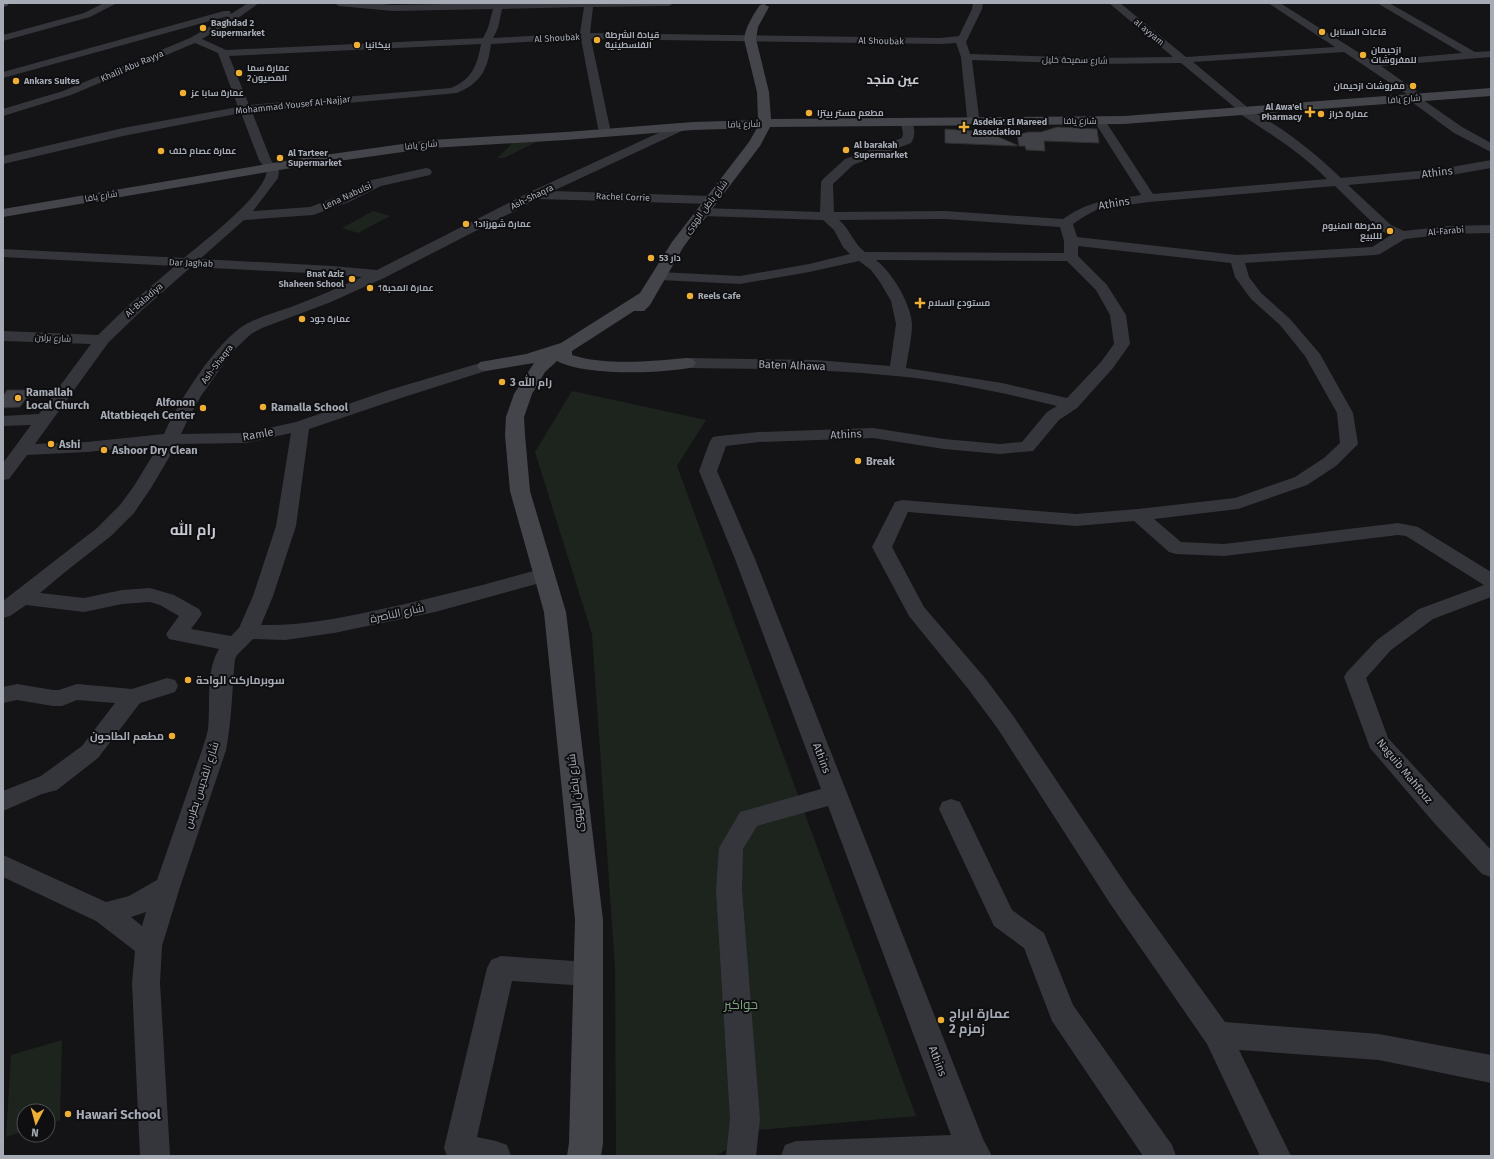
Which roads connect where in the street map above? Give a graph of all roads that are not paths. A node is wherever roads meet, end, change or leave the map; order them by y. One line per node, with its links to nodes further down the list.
1 (112, 3): 14 (street)
2 (338, 3): 3 (street)
3 (344, 3): 10 (street)
4 (589, 3): 5 (street); 10 (street); 13 (street)
5 (669, 3)
6 (978, 3): 19 (street)
7 (1114, 3): 26 (street, al ayyam)
8 (1273, 3): 21 (street)
9 (1382, 3): 24 (street)
10 (499, 4): 18 (street, Mohammad Yousef Al-Najjar)
11 (251, 5): 17 (street, Khalil Abu Rayya); 29 (street)
12 (764, 5): 20 (main road)
13 (585, 36): 15 (street, Al Shoubak); 18 (street, Al Shoubak); 44 (street)
14 (3, 38)
15 (729, 38): 20 (street); 20 (street)
16 (780, 39): 19 (street, Al Shoubak); 20 (street, Al Shoubak); 20 (street)
17 (194, 40): 22 (street); 36 (street, Khalil Abu Rayya)
18 (486, 42): 22 (street, Al Shoubak); 34 (street, Mohammad Yousef Al-Najjar)
19 (963, 42): 25 (street)
20 (755, 46): 33 (main road)
21 (1345, 49): 26 (street, شارع سميحة خليل); 27 (street)
22 (223, 52): 34 (street)
23 (1491, 54): 24 (street)
24 (1474, 56): 27 (street); 28 (street)
25 (966, 57): 26 (street, شارع سميحة خليل); 37 (street)
26 (1183, 60): 35 (street, al ayyam)
27 (1370, 64): 32 (street)
28 (1491, 65)
29 (3, 75)
30 (1491, 88): 32 (main road, شارع يافا)
31 (1491, 92): 32 (main road, شارع يافا)
32 (1413, 96): 35 (main road, شارع يافا); 46 (street)
33 (755, 100): 38 (main road); 39 (main road); 40 (main road)
34 (244, 109): 47 (street, Mohammad Yousef Al-Najjar); 49 (street)
35 (1243, 110): 37 (main road, شارع يافا); 41 (main road, شارع يافا); 51 (street, al ayyam)
36 (3, 113)
37 (973, 117): 39 (main road, شارع يافا)
38 (765, 120): 39 (main road, شارع يافا); 40 (main road, شارع يافا); 43 (main road, شارع يافا); 45 (main road, شارع باطن الهوى)
39 (815, 120): 42 (main road, شارع يافا); 45 (main road)
40 (710, 121): 44 (main road, شارع يافا)
41 (1100, 121): 42 (main road, شارع يافا); 53 (street)
42 (907, 122): 59 (street)
43 (680, 127): 45 (main road); 49 (main road, شارع يافا); 52 (street, Ash-Shaqra)
44 (604, 128): 49 (main road, شارع يافا)
45 (756, 140): 54 (main road, شارع باطن الهوى)
46 (1491, 148)
47 (3, 160)
48 (1491, 164): 51 (street, Athins)
49 (268, 166): 55 (main road, شارع يافا); 57 (main road, شارع يافا); 58 (street, Al-Baladiya)
50 (426, 172): 58 (street, Lena Nabulsi)
51 (1337, 182): 53 (street, Athins); 62 (street, al ayyam)
52 (535, 194): 54 (street, Rachel Corrie); 68 (street, Ash-Shaqra)
53 (1149, 198): 60 (street, Athins)
54 (711, 200): 56 (main road, شارع باطن الهوى)
55 (3, 208)
56 (703, 212): 59 (street); 69 (main road, شارع باطن الهوى)
57 (3, 213)
58 (243, 216): 67 (street, Al-Baladiya)
59 (827, 216): 60 (street); 65 (street)
60 (1066, 224): 63 (street, Athins)
61 (1491, 229): 62 (street, Al-Farabi)
62 (1402, 235): 66 (street)
63 (1071, 249): 65 (street); 66 (street); 80 (street, Athins)
64 (3, 253): 67 (street, Dar Jaghab)
65 (860, 256): 69 (street); 78 (street)
66 (1237, 259): 87 (street)
67 (186, 263): 68 (street, Dar Jaghab); 72 (street, Al-Baladiya)
68 (379, 275): 84 (street, Ash-Shaqra)
69 (660, 276): 70 (main road, شارع باطن الهوى)
70 (646, 296): 73 (main road); 74 (main road)
71 (3, 336): 72 (street, شارع برلين)
72 (102, 340): 81 (street, Al-Baladiya)
73 (584, 343): 74 (main road); 75 (main road)
74 (563, 353): 76 (main road); 77 (main road); 79 (main road)
75 (687, 363): 76 (main road); 78 (street, Baten Alhawa)
76 (597, 365): 79 (main road)
77 (486, 366): 79 (main road); 83 (street, Ramle)
78 (897, 371): 80 (street, Baten Alhawa)
79 (541, 375): 88 (main road, شارع باطن الهوى)
80 (1071, 404): 97 (street, Athins)
81 (44, 419): 82 (street); 85 (street, Al-Baladiya)
82 (3, 421)
83 (301, 426): 84 (street, Ramle); 93 (street, شارع القديس بطرس)
84 (170, 439): 85 (street, Ramle); 91 (street, Ash-Shaqra)
85 (22, 450): 86 (street)
86 (3, 475)
87 (1138, 515): 89 (street); 106 (street)
88 (544, 575): 93 (street, شارع الناصرة); 105 (main road, شارع باطن الهوى)
89 (1491, 581)
90 (1491, 590): 101 (street, Naguib Mahfouz)
91 (22, 598): 92 (street, Ash-Shaqra); 93 (street, شارع الناصرة)
92 (3, 611)
93 (241, 638): 102 (street, شارع القديس بطرس)
94 (167, 686): 96 (street)
95 (3, 695): 96 (street)
96 (132, 697): 98 (street)
97 (836, 794): 108 (street, Athins); 112 (street)
98 (4, 800)
99 (951, 809): 114 (street)
100 (3, 865): 103 (street)
101 (1491, 867)
102 (167, 887): 103 (street); 104 (street, شارع القديس بطرس)
103 (106, 913): 104 (street)
104 (149, 946): 109 (street, شارع القديس بطرس)
105 (588, 974): 110 (street); 111 (main road, شارع باطن الهوى)
106 (1217, 1035): 107 (street); 115 (street)
107 (1491, 1069)
108 (974, 1152): 113 (street)
109 (155, 1156)
110 (496, 1156)
111 (584, 1156)
112 (741, 1156)
113 (796, 1156)
114 (1161, 1156)
115 (1276, 1156)

